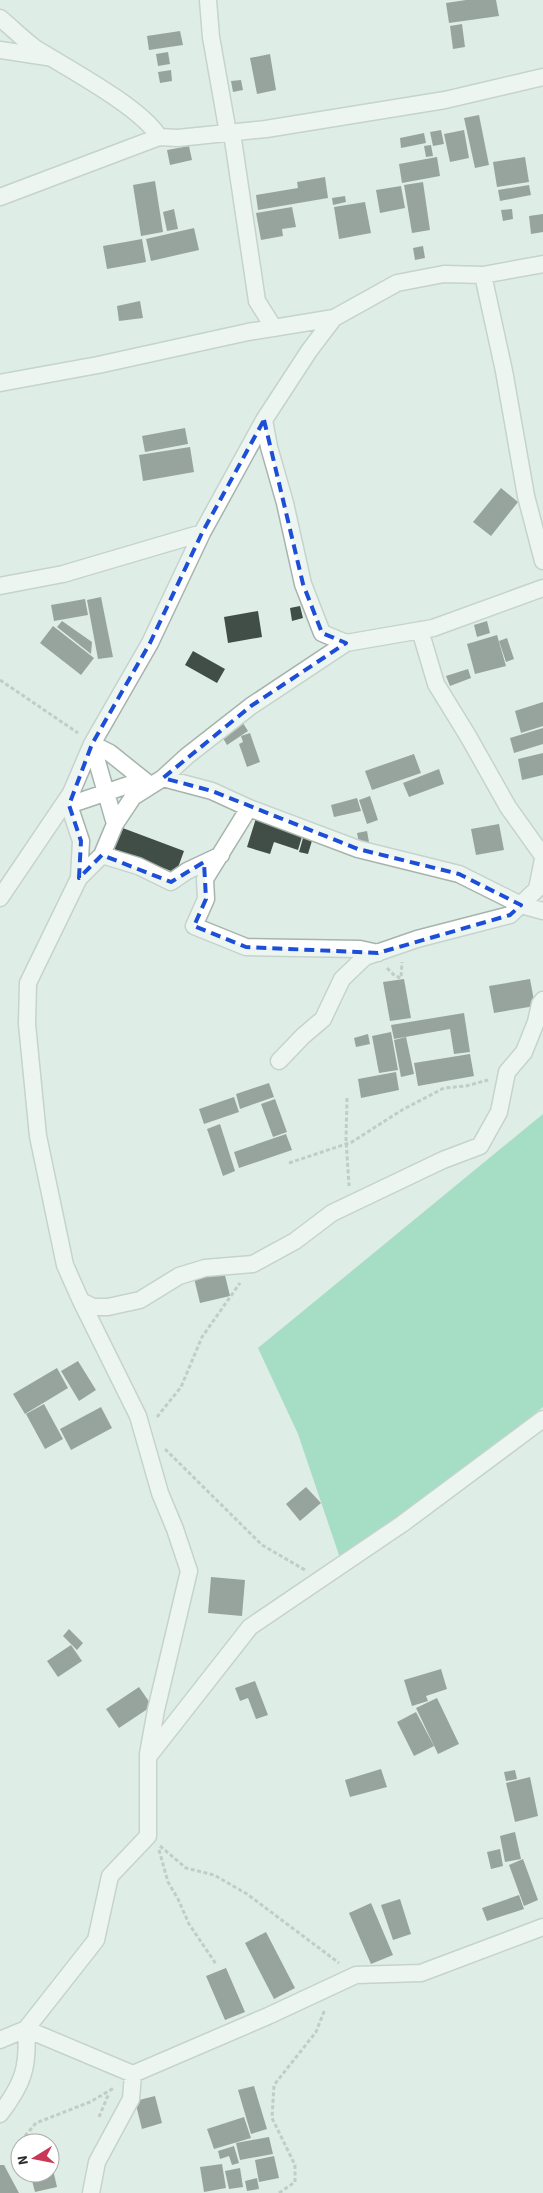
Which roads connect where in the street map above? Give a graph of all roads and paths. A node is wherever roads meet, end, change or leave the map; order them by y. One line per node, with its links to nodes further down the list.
1 (208, 0): 6 (street)
2 (0, 18): 4 (street)
3 (0, 50): 4 (street)
4 (51, 58): 7 (street)
5 (543, 77): 6 (street)
6 (230, 133): 7 (street); 11 (street)
7 (159, 137): 8 (street)
8 (0, 197)
9 (543, 264): 10 (street)
10 (483, 275): 12 (street); 18 (street)
11 (258, 301): 13 (street); 14 (street)
12 (334, 318): 13 (street); 16 (street)
13 (274, 328): 14 (street)
14 (238, 334): 15 (street)
15 (0, 383)
16 (264, 420): 17 (street); 22 (street)
17 (202, 533): 19 (street); 24 (street)
18 (543, 561)
19 (0, 586)
20 (543, 588): 21 (street)
21 (420, 630): 22 (street); 32 (street)
22 (346, 643): 25 (street)
23 (0, 680): 24 (path)
24 (92, 744): 25 (street); 26 (street); 27 (street)
25 (157, 782): 26 (street); 28 (street); 29 (street)
26 (106, 792): 27 (street); 29 (street)
27 (70, 799): 33 (street); 34 (street)
28 (249, 808): 31 (street); 35 (street)
29 (115, 824): 30 (street)
30 (102, 855): 31 (street); 33 (street)
31 (220, 855): 38 (street)
32 (543, 857): 35 (street)
33 (79, 878): 47 (street)
34 (0, 898)
35 (521, 905): 36 (street); 37 (street); 38 (street)
36 (543, 910)
37 (543, 920)
38 (378, 953): 40 (street)
39 (543, 1000): 41 (street)
40 (279, 1061)
41 (507, 1072): 43 (path); 46 (street)
42 (348, 1098): 43 (path)
43 (346, 1143): 44 (path); 45 (path)
44 (289, 1163)
45 (349, 1188)
46 (253, 1264): 47 (street); 49 (path)
47 (81, 1301): 49 (street)
48 (543, 1419): 50 (street)
49 (143, 1434): 50 (path); 51 (street)
50 (321, 1579): 51 (street)
51 (148, 1757): 56 (street)
52 (543, 1926): 54 (street)
53 (216, 1964): 54 (path)
54 (356, 1975): 55 (street)
55 (334, 1985): 58 (street); 62 (path)
56 (26, 2029): 57 (street); 58 (street); 59 (street)
57 (0, 2040)
58 (133, 2074): 60 (path); 61 (street)
59 (0, 2114)
60 (28, 2133)
61 (91, 2193)
62 (280, 2193)

